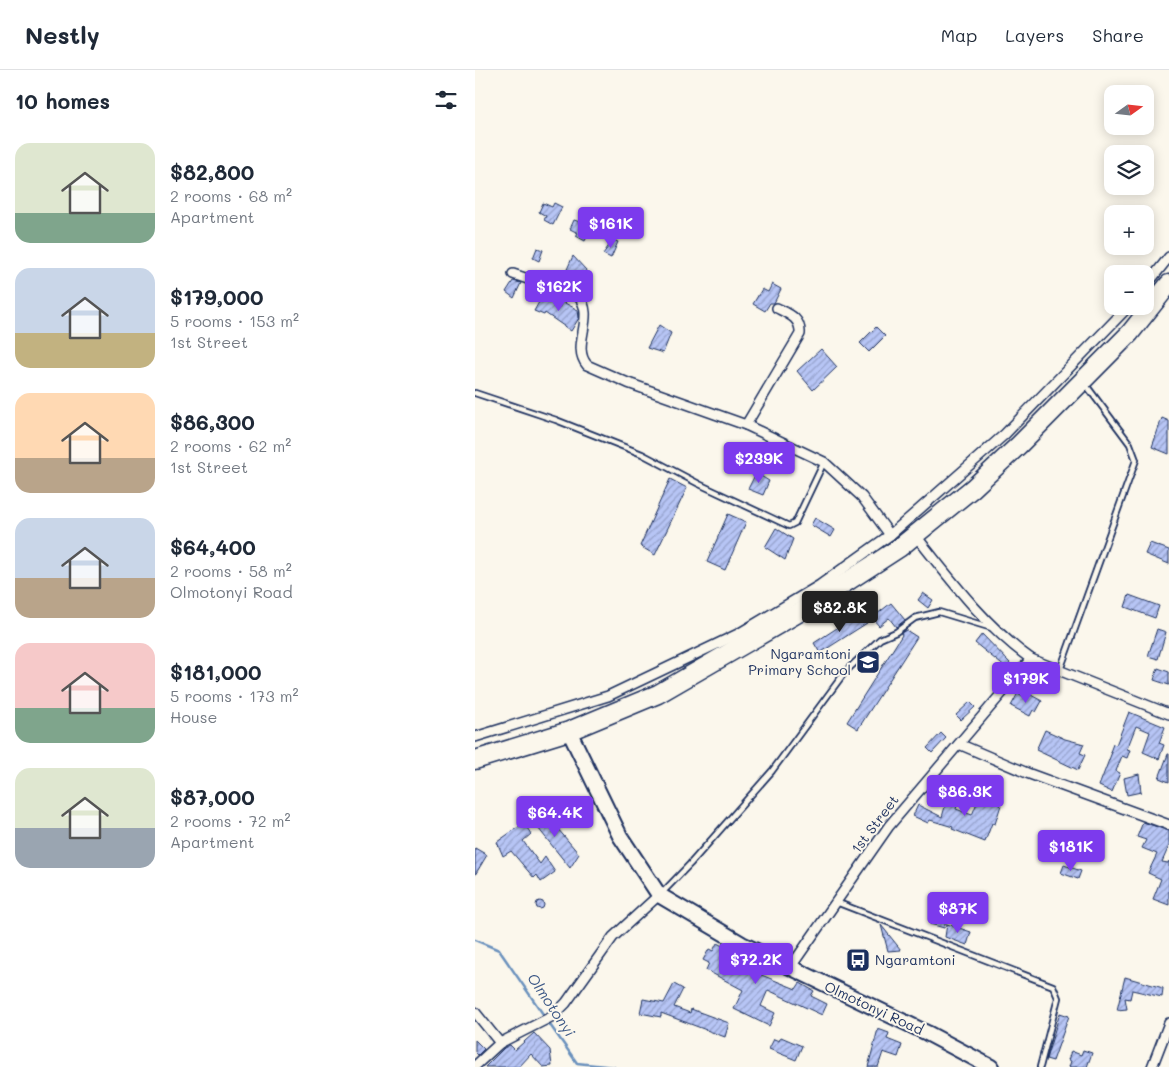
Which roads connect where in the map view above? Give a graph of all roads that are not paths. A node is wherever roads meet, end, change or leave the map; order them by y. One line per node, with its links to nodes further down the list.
1 (1169, 257): 3 (street)
2 (513, 274): 9 (street)
3 (1154, 276)
4 (1169, 284): 7 (highway)
5 (777, 308): 9 (street)
6 (1120, 315): 11 (street)
7 (1082, 380): 12 (highway); 15 (lane)
8 (475, 393): 10 (lane)
9 (746, 425): 10 (street)
10 (824, 462): 11 (street)
11 (890, 535): 18 (street)
12 (916, 536): 13 (street); 17 (highway)
13 (996, 629): 14 (street); 22 (lane)
14 (1031, 659): 15 (street); 19 (street, 1st Street)
15 (1060, 670): 16 (street)
16 (1169, 714)
17 (569, 732): 20 (highway); 22 (street, Olmotonyi Road)
18 (475, 737)
19 (959, 744): 21 (street); 23 (street, 1st Street)
20 (475, 760)
21 (1169, 826)
22 (659, 895): 24 (street, Olmotonyi Road); 27 (street)
23 (835, 901): 24 (street, 1st Street); 31 (lane)
24 (790, 968): 30 (street, Olmotonyi Road)
25 (475, 1012): 27 (street)
26 (1169, 1023): 28 (street)
27 (500, 1043): 29 (street)
28 (1165, 1047): 32 (street)
29 (475, 1066)
30 (991, 1067)
31 (1040, 1067)
32 (1152, 1067)

